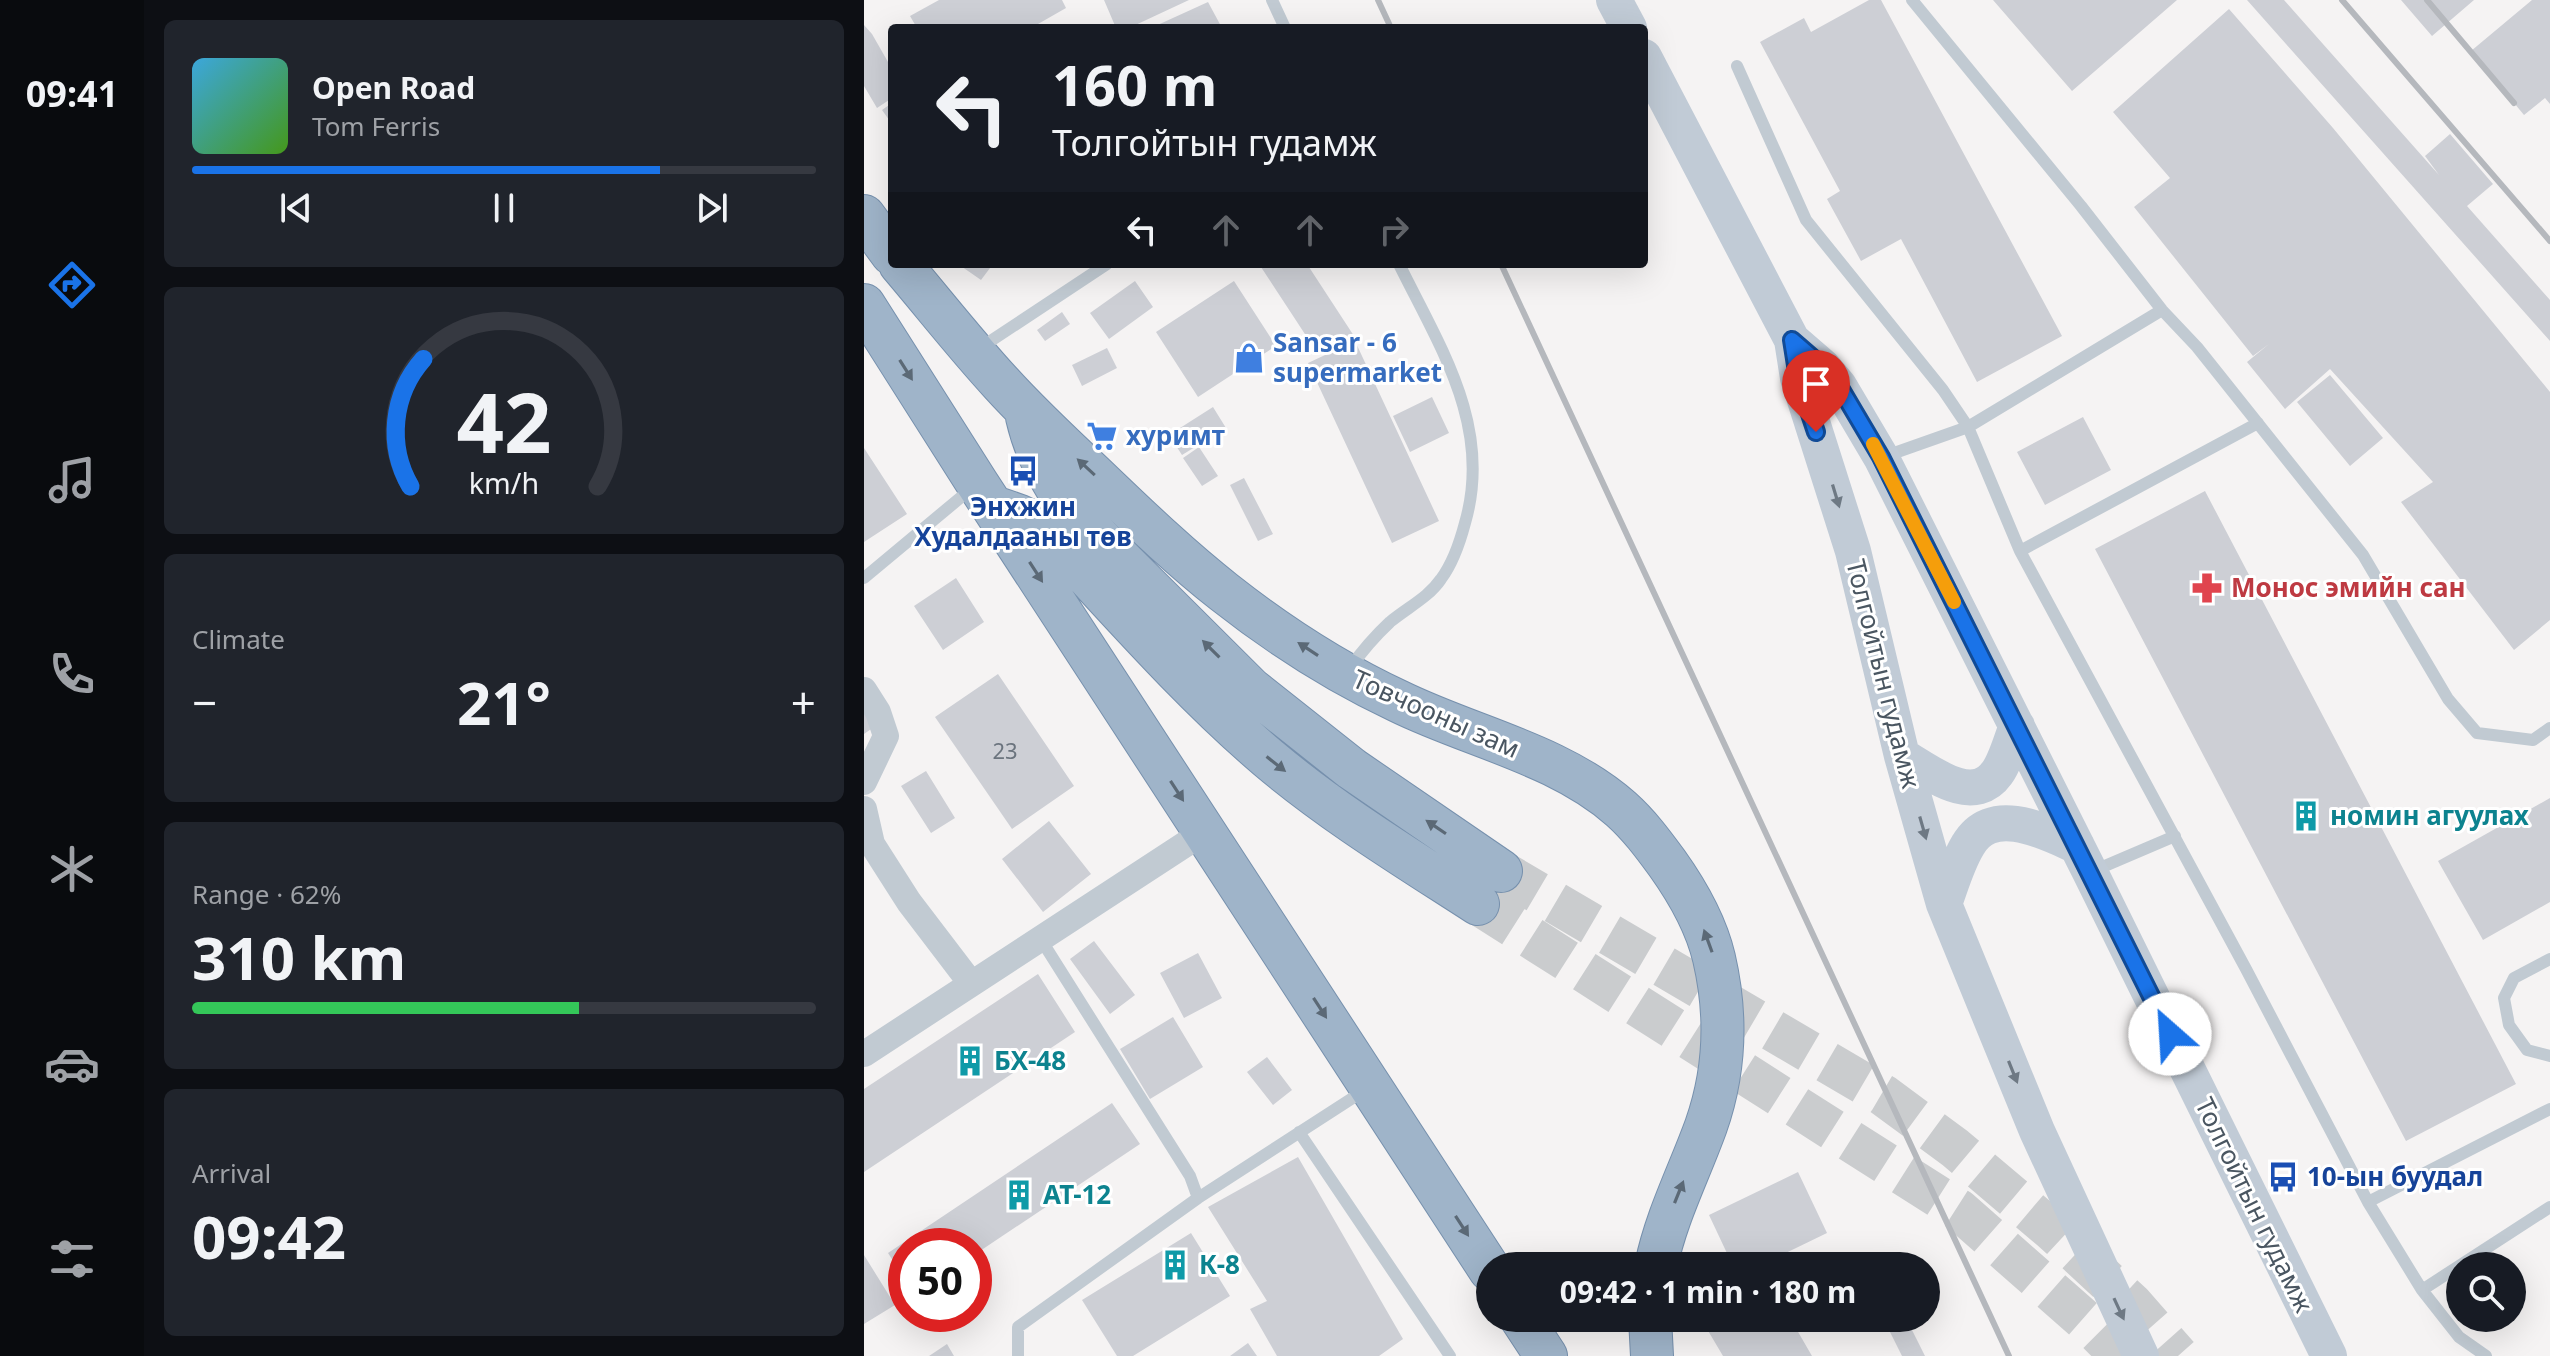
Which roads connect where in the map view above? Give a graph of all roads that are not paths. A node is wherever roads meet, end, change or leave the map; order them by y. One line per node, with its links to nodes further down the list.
1 (1272, 0): 4 (lane)
2 (1614, 0): 5 (main road)
3 (1912, 0): 14 (lane)
4 (1283, 24)
5 (1627, 24)
6 (1648, 65): 15 (main road, Толгойтын гудамж)
7 (1737, 66): 19 (lane)
8 (864, 216): 9 (highway)
9 (888, 249)
10 (903, 268): 16 (highway, Товчооны зам)
11 (1101, 268): 16 (lane)
12 (1401, 268): 24 (lane)
13 (864, 305): 21 (highway, one-way to 21)
14 (2162, 310): 18 (lane); 19 (lane)
15 (1792, 340): 20 (main road, Толгойтын гудамж); 28 (main road, Толгойтын гудамж, one-way to 28)
16 (975, 352): 17 (highway, Товчооны зам)
17 (1026, 410): 21 (highway, one-way to 17); 24 (highway, Товчооны зам, one-way to 17)
18 (2258, 423): 22 (lane); 27 (lane)
19 (1968, 427): 20 (lane); 22 (lane)
20 (1881, 457): 26 (main road, Толгойтын гудамж)
21 (986, 495): 23 (lane); 31 (highway, one-way to 31)
22 (2020, 551): 32 (lane)
23 (864, 578)
24 (1346, 674): 47 (highway, Товчооны зам, one-way to 24)
25 (864, 690): 29 (street)
26 (2017, 726): 28 (main road); 33 (main road, Толгойтын гудамж)
27 (2550, 728)
28 (1902, 756): 34 (main road, Толгойтын гудамж, one-way to 34)
29 (864, 782)
30 (864, 809): 37 (street)
31 (1204, 832): 35 (street); 40 (highway, one-way to 40)
32 (2175, 836): 33 (lane); 44 (lane)
33 (2084, 859): 34 (main road); 56 (main road, Толгойтын гудамж)
34 (1944, 904): 55 (main road, Толгойтын гудамж, one-way to 55)
35 (1040, 938): 37 (street); 43 (lane)
36 (2550, 959): 39 (lane)
37 (970, 982): 38 (street)
38 (864, 1054)
39 (2550, 1056)
40 (1371, 1086): 42 (lane); 46 (highway, one-way to 46)
41 (2550, 1109): 44 (lane)
42 (1299, 1132): 43 (lane); 52 (lane)
43 (1198, 1198): 51 (lane)
44 (2368, 1202): 48 (lane)
45 (2550, 1207): 48 (lane)
46 (1478, 1252)
47 (1660, 1252)
48 (2422, 1290): 57 (lane)
49 (1530, 1332): 53 (highway)
50 (1651, 1332): 54 (highway)
51 (1018, 1356)
52 (1450, 1356)
53 (1546, 1356)
54 (1652, 1356)
55 (2141, 1356)
56 (2329, 1356)
57 (2486, 1356)

